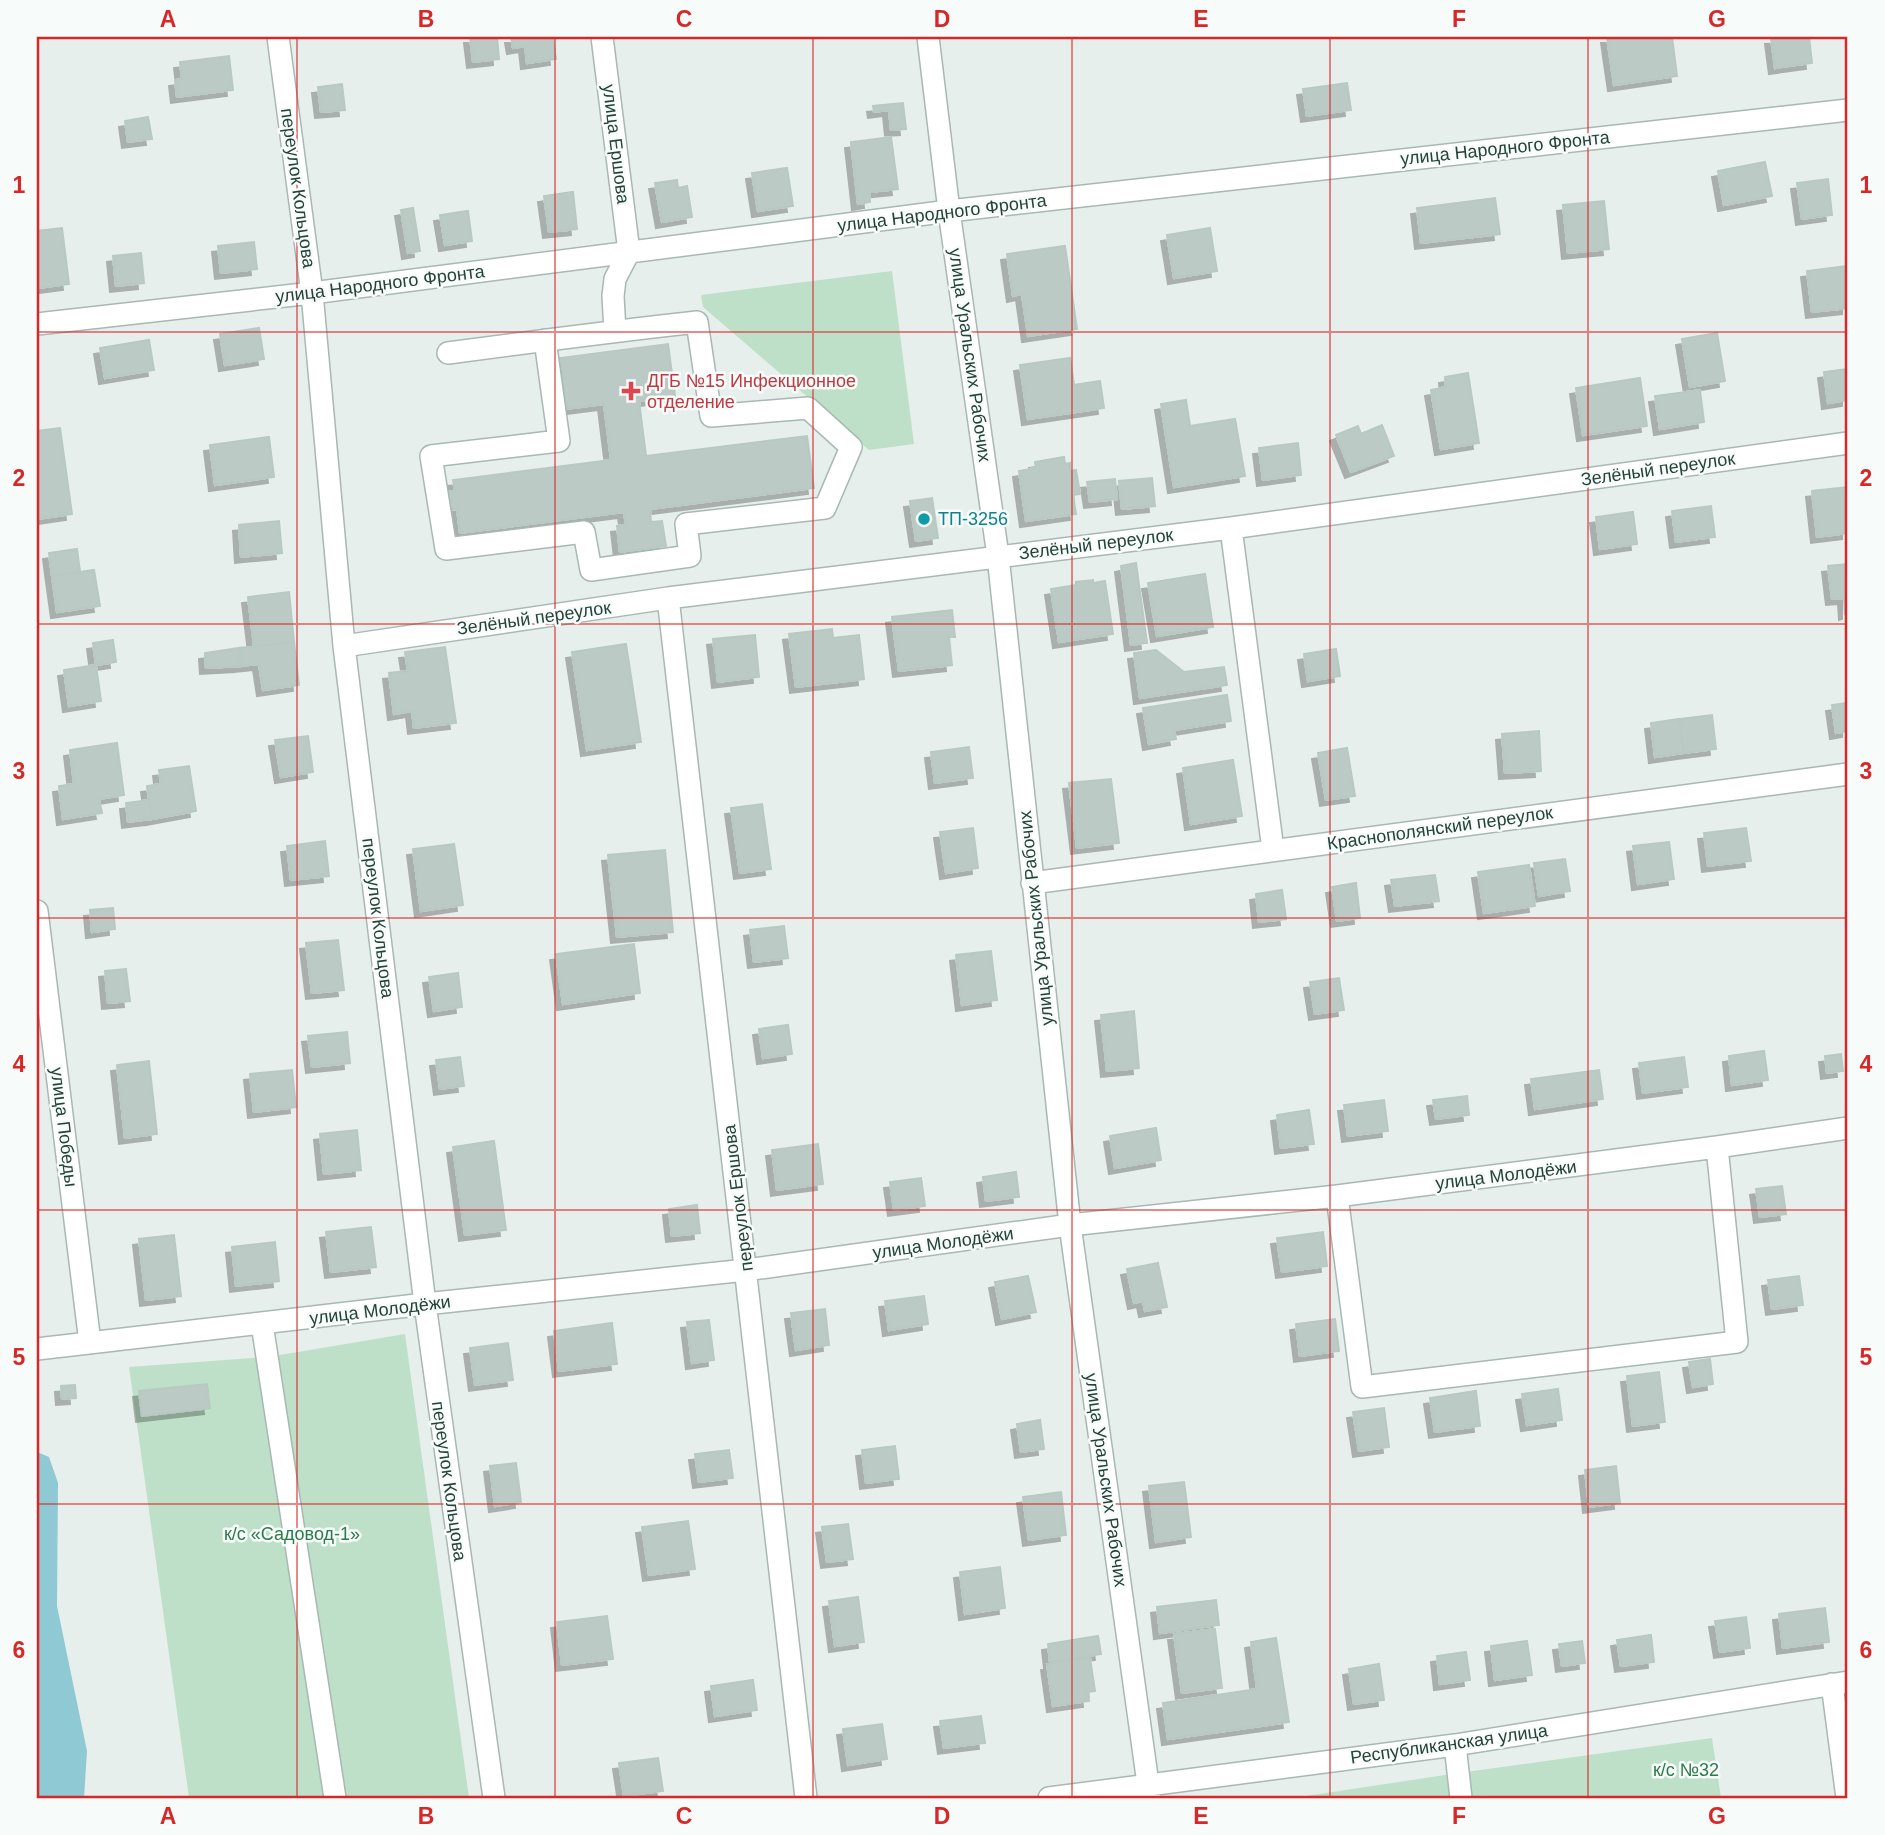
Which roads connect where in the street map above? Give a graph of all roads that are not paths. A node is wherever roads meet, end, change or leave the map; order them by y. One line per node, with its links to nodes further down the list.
1 (278, 37): 7 (street, переулок Кольцова)
2 (602, 37): 6 (street, улица Ершова)
3 (928, 37): 5 (street, улица Уральских Рабочих)
4 (1848, 110): 5 (street, улица Народного Фронта)
5 (949, 211): 6 (street, улица Народного Фронта); 14 (street, улица Уральских Рабочих)
6 (629, 252): 7 (street, улица Народного Фронта); 9 (street)
7 (312, 293): 8 (street, улица Народного Фронта); 16 (street, переулок Кольцова)
8 (37, 324)
9 (615, 331): 10 (street); 10 (street)
10 (545, 340): 11 (street)
11 (448, 353)
12 (1848, 443): 13 (street, Зелёный переулок)
13 (1231, 528): 14 (street, Зелёный переулок); 18 (street)
14 (998, 556): 15 (street, Зелёный переулок); 19 (street, улица Уральских Рабочих)
15 (668, 598): 16 (street, Зелёный переулок); 25 (street, переулок Ершова)
16 (344, 646): 26 (street, переулок Кольцова)
17 (1848, 774): 18 (street, Краснополянский переулок)
18 (1273, 850): 19 (street, Краснополянский переулок)
19 (1032, 883): 24 (street, улица Уральских Рабочих)
20 (37, 911): 28 (street, улица Победы)
21 (1848, 1128): 22 (street, улица Молодёжи)
22 (1717, 1147): 23 (street, улица Молодёжи); 23 (street)
23 (1337, 1196): 24 (street, улица Молодёжи)
24 (1070, 1225): 25 (street, улица Молодёжи); 32 (street, улица Уральских Рабочих)
25 (746, 1270): 26 (street, улица Молодёжи); 35 (street, переулок Ершова)
26 (425, 1304): 27 (street, улица Молодёжи); 34 (street, переулок Кольцова)
27 (262, 1324): 28 (street, улица Молодёжи); 33 (street)
28 (90, 1343): 29 (street, улица Молодёжи)
29 (37, 1349)
30 (1840, 1683): 31 (street, Республиканская улица); 38 (street)
31 (1455, 1745): 32 (street, Республиканская улица); 37 (street)
32 (1149, 1792): 36 (street, Республиканская улица)
33 (335, 1798)
34 (494, 1798)
35 (806, 1798)
36 (1049, 1798)
37 (1461, 1798)
38 (1847, 1798)

